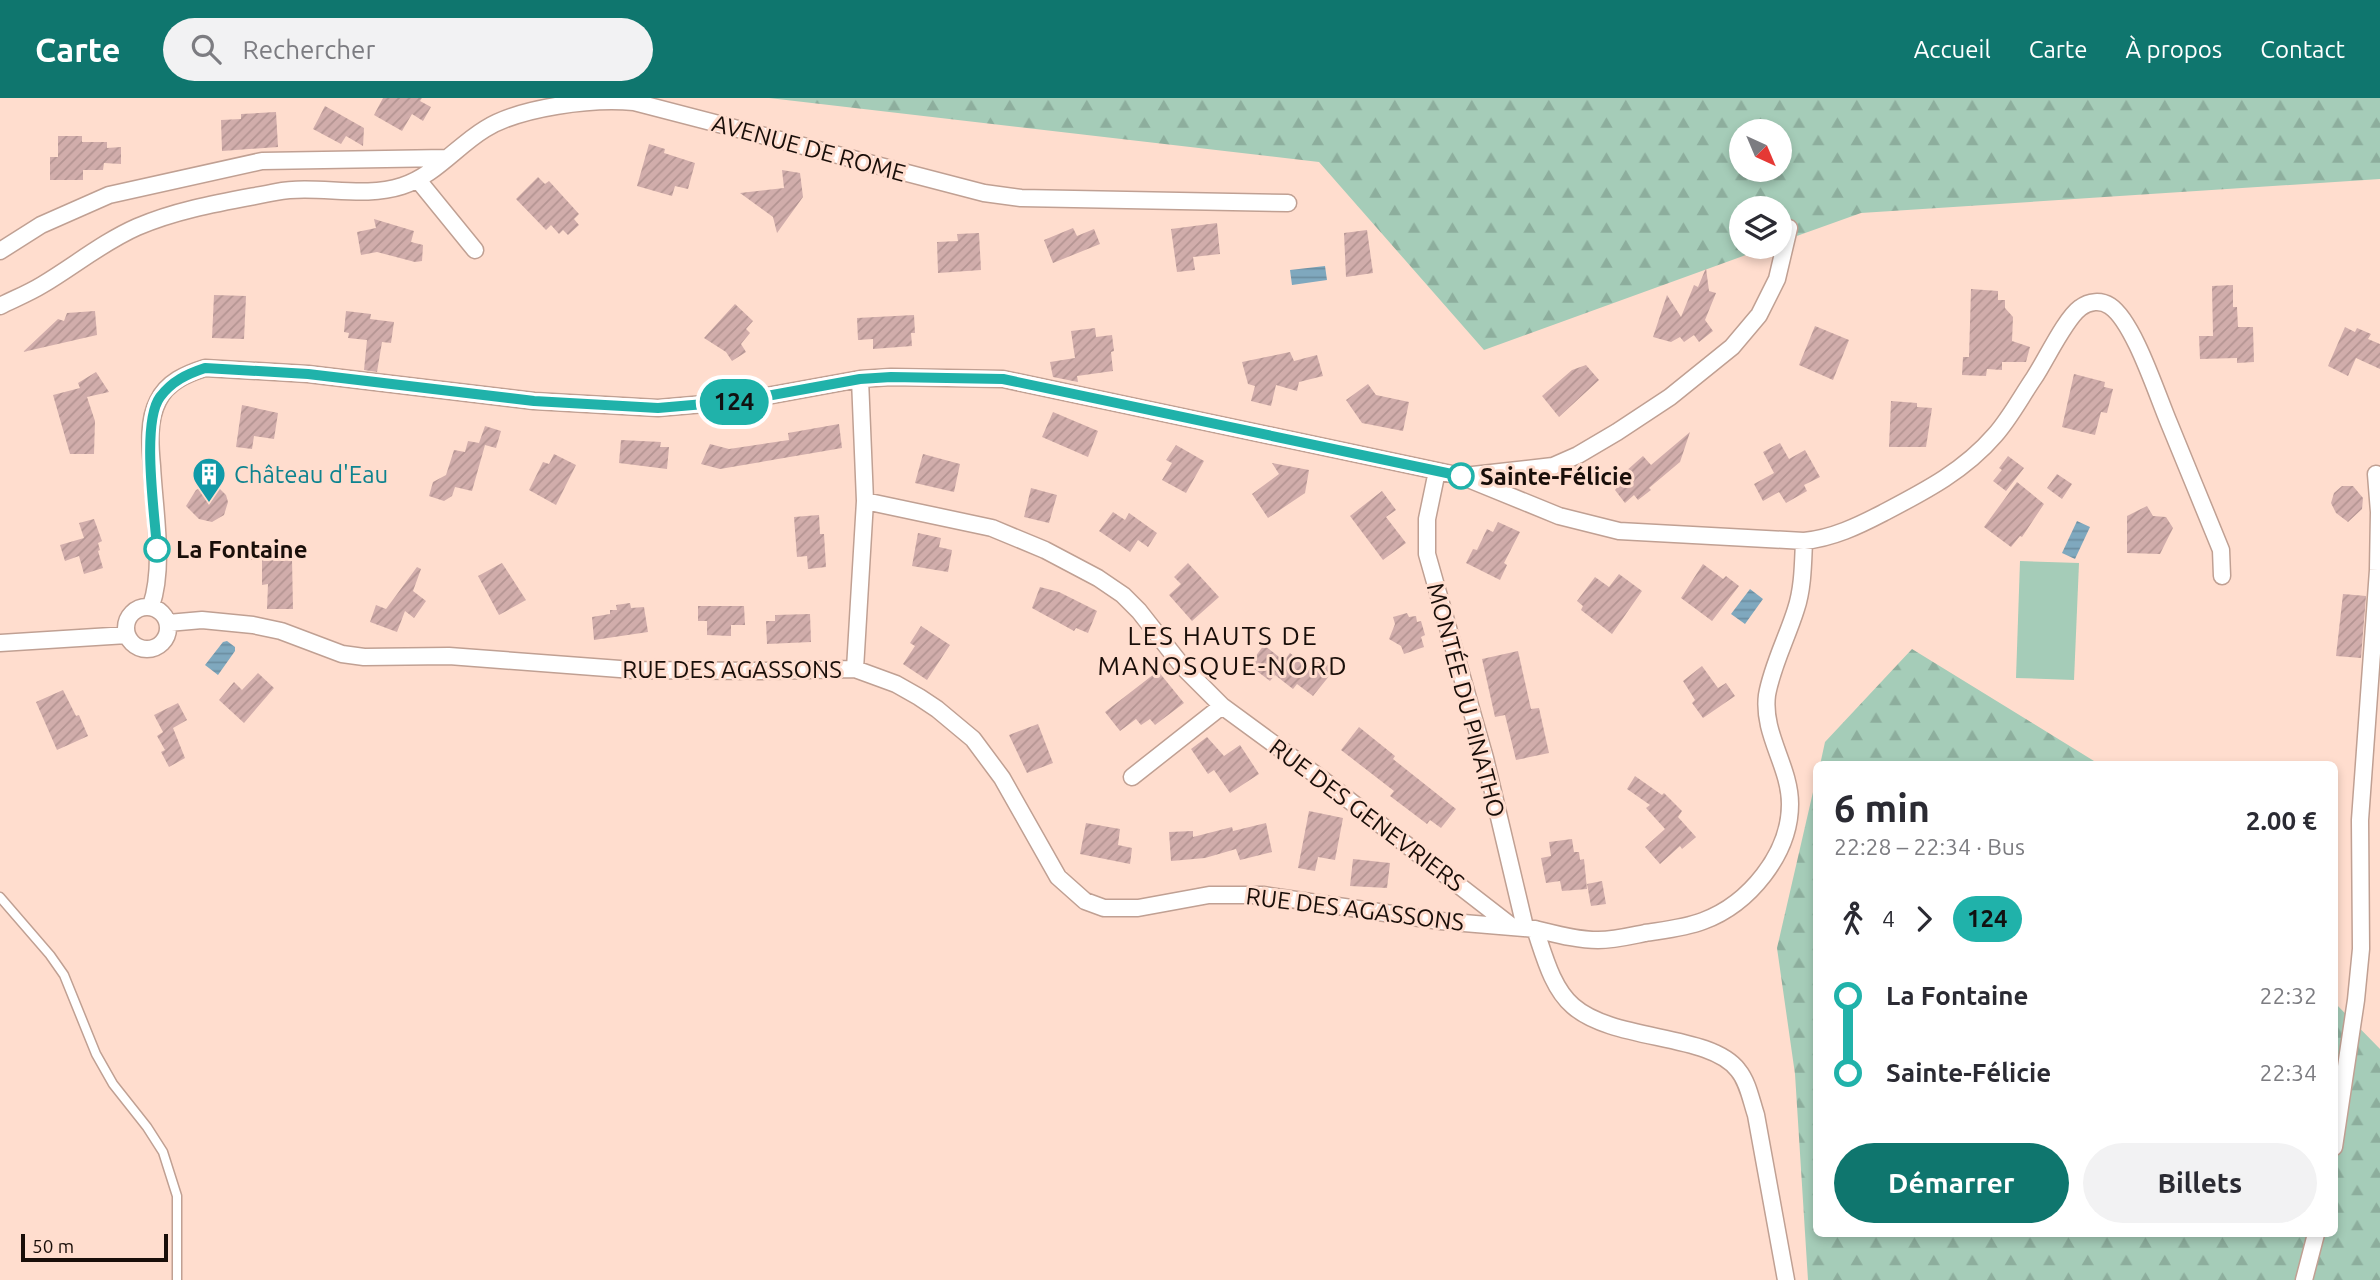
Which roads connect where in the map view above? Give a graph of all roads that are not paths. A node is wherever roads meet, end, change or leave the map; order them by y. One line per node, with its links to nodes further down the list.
1 (447, 158): 2 (street, AVENUE DE ROME); 3 (street, AVENUE DE ROME); 5 (street)
2 (418, 180): 4 (street); 7 (street, AVENUE DE ROME)
3 (1288, 203)
4 (475, 250)
5 (0, 251)
6 (1782, 259): 11 (street)
7 (0, 306)
8 (860, 379): 9 (street); 12 (street); 15 (street)
9 (1437, 471): 11 (street); 23 (street, MONTÉE DU PINATHO)
10 (2376, 474): 24 (street)
11 (1461, 476): 13 (street)
12 (865, 500): 19 (street); 20 (street, RUE DES GENEVRIERS)
13 (1804, 541): 14 (street); 23 (street, RUE DES AGASSONS)
14 (2222, 576)
15 (151, 606): 16 (street); 17 (street)
16 (168, 623): 17 (street); 19 (street, RUE DES AGASSONS)
17 (127, 635): 18 (street)
18 (0, 643)
19 (855, 668): 23 (street, RUE DES AGASSONS)
20 (1222, 706): 21 (street); 23 (street, RUE DES GENEVRIERS)
21 (1132, 777)
22 (0, 897): 26 (lane)
23 (1524, 927): 27 (street, MONTÉE DU PINATHO)
24 (2338, 1120)
25 (2315, 1237): 28 (street)
26 (177, 1280)
27 (1786, 1280)
28 (2304, 1280)

